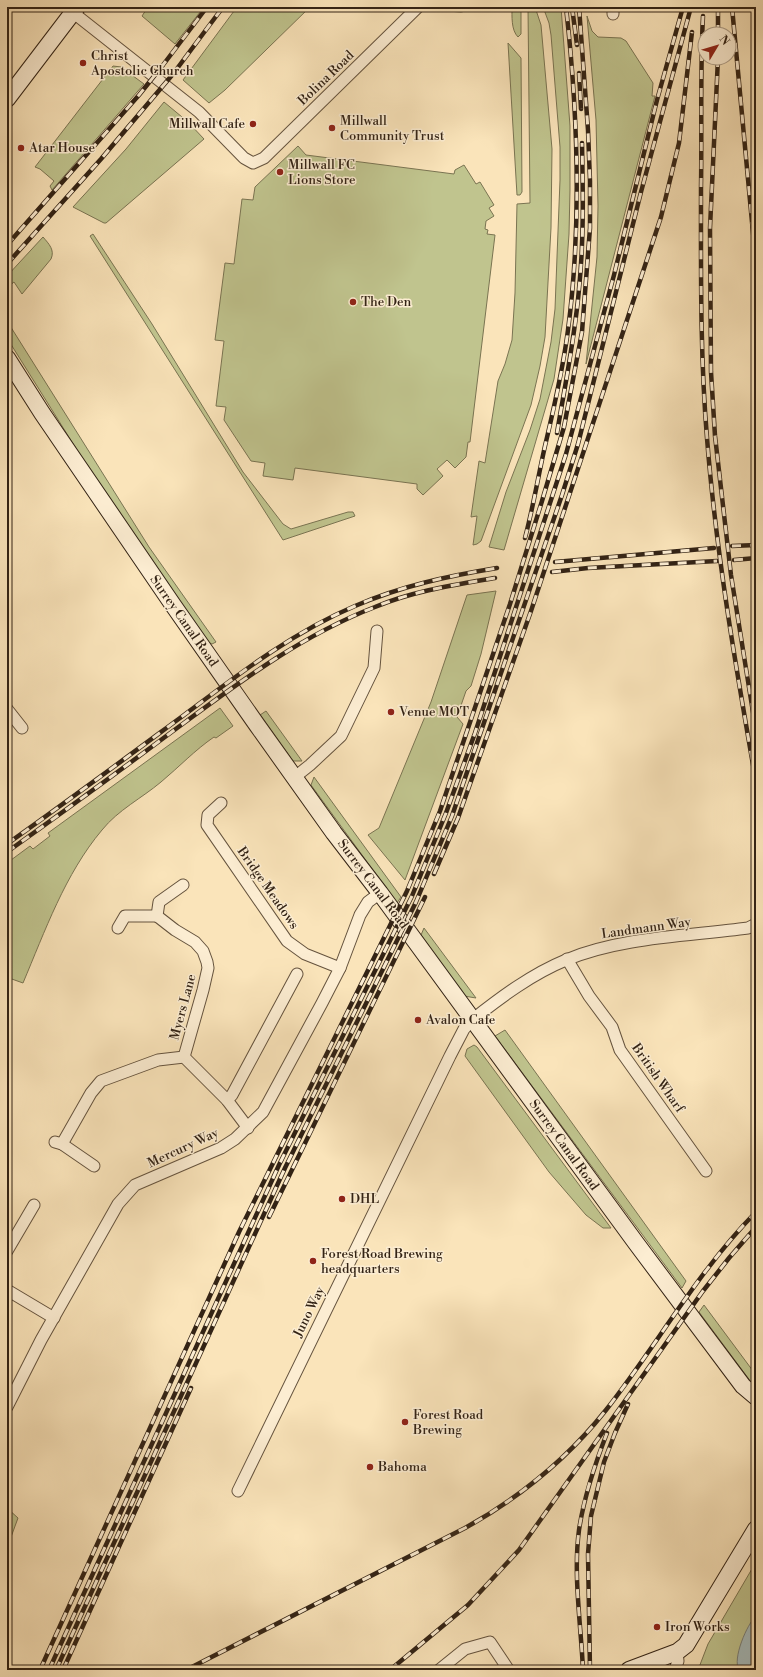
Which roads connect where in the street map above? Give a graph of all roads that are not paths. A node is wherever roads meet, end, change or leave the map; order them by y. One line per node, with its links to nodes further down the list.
1 (418, 7): 2 (street, Bolina Road)
2 (72, 9): 3 (street)
3 (7, 99)
4 (7, 358): 8 (street, Surrey Canal Road)
5 (377, 631): 8 (street)
6 (7, 709): 7 (street)
7 (22, 728)
8 (294, 777): 11 (street, Surrey Canal Road)
9 (221, 803): 16 (street, Bridge Meadows)
10 (183, 885): 12 (street)
11 (380, 893): 16 (street, Mercury Way); 18 (street, Surrey Canal Road)
12 (156, 916): 14 (street); 19 (street, Myers Lane)
13 (753, 927): 15 (street, Landmann Way)
14 (118, 928)
15 (567, 959): 18 (street, Landmann Way); 23 (street, British Wharf)
16 (340, 968): 21 (street, Mercury Way)
17 (297, 974): 20 (street)
18 (472, 1020): 28 (street, Surrey Canal Road); 30 (street, Juno Way)
19 (184, 1057): 20 (street, Myers Lane); 22 (street, Myers Lane)
20 (227, 1100): 21 (street, Myers Lane)
21 (248, 1128): 27 (street, Mercury Way)
22 (94, 1166)
23 (706, 1171)
24 (34, 1204): 25 (street)
25 (7, 1251)
26 (7, 1290): 27 (street)
27 (54, 1318): 29 (street, Mercury Way)
28 (756, 1397)
29 (7, 1407)
30 (238, 1491)
31 (756, 1529): 32 (street)
32 (677, 1652): 35 (street); 36 (street)
33 (508, 1669): 34 (street)
34 (439, 1670)
35 (629, 1670)
36 (674, 1670)

